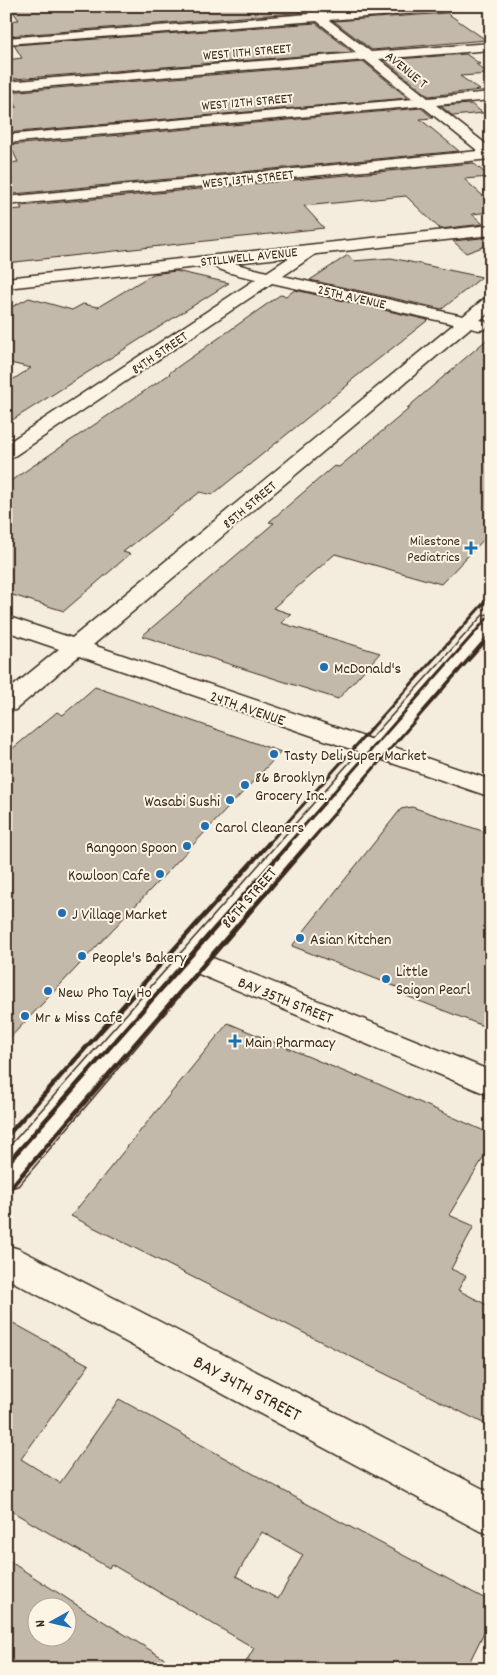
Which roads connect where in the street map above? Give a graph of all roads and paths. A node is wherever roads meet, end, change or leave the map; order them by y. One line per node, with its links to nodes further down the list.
1 (305, 6): 3 (street, AVENUE T)
2 (464, 6): 3 (street)
3 (319, 17): 4 (street); 6 (street, AVENUE T)
4 (6, 41)
5 (491, 46): 6 (street, WEST 11TH STREET)
6 (368, 56): 7 (street, WEST 11TH STREET); 9 (street, AVENUE T)
7 (6, 86)
8 (491, 96): 9 (street, WEST 12TH STREET)
9 (424, 102): 10 (street, WEST 12TH STREET); 11 (street, AVENUE T)
10 (6, 139)
11 (490, 154): 12 (street, WEST 13TH STREET)
12 (6, 201)
13 (491, 230): 14 (street, STILLWELL AVENUE)
14 (311, 250): 15 (street, STILLWELL AVENUE); 16 (street, 84TH STREET)
15 (214, 260): 16 (street, 25TH AVENUE); 17 (street, STILLWELL AVENUE)
16 (271, 278): 19 (street, 25TH AVENUE); 21 (street, 84TH STREET)
17 (6, 283)
18 (491, 302): 19 (street, 85TH STREET)
19 (468, 322): 20 (street, 25TH AVENUE); 24 (street, 85TH STREET)
20 (491, 327)
21 (6, 453)
22 (491, 621): 26 (street, 86TH STREET)
23 (6, 623): 24 (street, 24TH AVENUE)
24 (75, 647): 25 (street, 85TH STREET); 26 (street, 24TH AVENUE)
25 (6, 705)
26 (374, 750): 27 (street, 24TH AVENUE); 28 (street, 86TH STREET)
27 (491, 789)
28 (193, 960): 29 (street, BAY 35TH STREET); 30 (street, 86TH STREET)
29 (491, 1084)
30 (6, 1175)
31 (6, 1260): 32 (street, BAY 34TH STREET)
32 (491, 1515)

